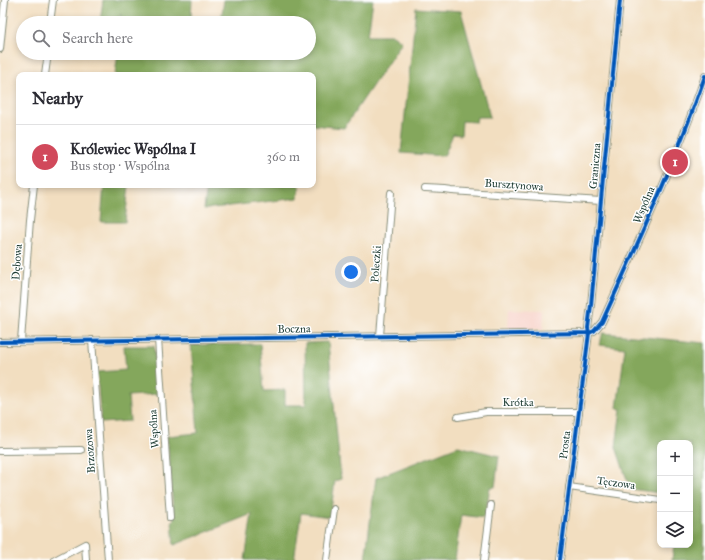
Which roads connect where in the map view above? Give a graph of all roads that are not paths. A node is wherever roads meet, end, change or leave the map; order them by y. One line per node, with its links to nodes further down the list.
1 (5, 0): 5 (street)
2 (53, 0): 4 (street)
3 (620, 0): 12 (street, Graniczna)
4 (51, 16)
5 (0, 50)
6 (47, 60): 7 (street)
7 (45, 72)
8 (705, 76): 13 (street, Wspólna)
9 (34, 188): 18 (street, Dębowa)
10 (425, 188): 12 (street, Bursztynowa)
11 (391, 193): 14 (street, Poleczki)
12 (601, 201): 13 (street, Graniczna)
13 (589, 333): 14 (street, Boczna); 19 (street, Prosta)
14 (380, 336): 15 (street, Boczna)
15 (158, 339): 16 (street, Boczna); 27 (street, Wspólna)
16 (92, 340): 18 (street, Boczna); 30 (street, Brzozowa)
17 (0, 342): 18 (street, Boczna)
18 (21, 342)
19 (579, 412): 20 (street, Krótka); 23 (street, Prosta)
20 (458, 417)
21 (81, 450): 22 (street)
22 (0, 451)
23 (569, 486): 24 (street, Tęczowa); 33 (street, Prosta)
24 (657, 500)
25 (491, 505): 32 (street)
26 (334, 509): 31 (street)
27 (170, 518)
28 (55, 560): 29 (street)
29 (86, 560)
30 (108, 560)
31 (327, 560)
32 (484, 560)
33 (560, 560)

